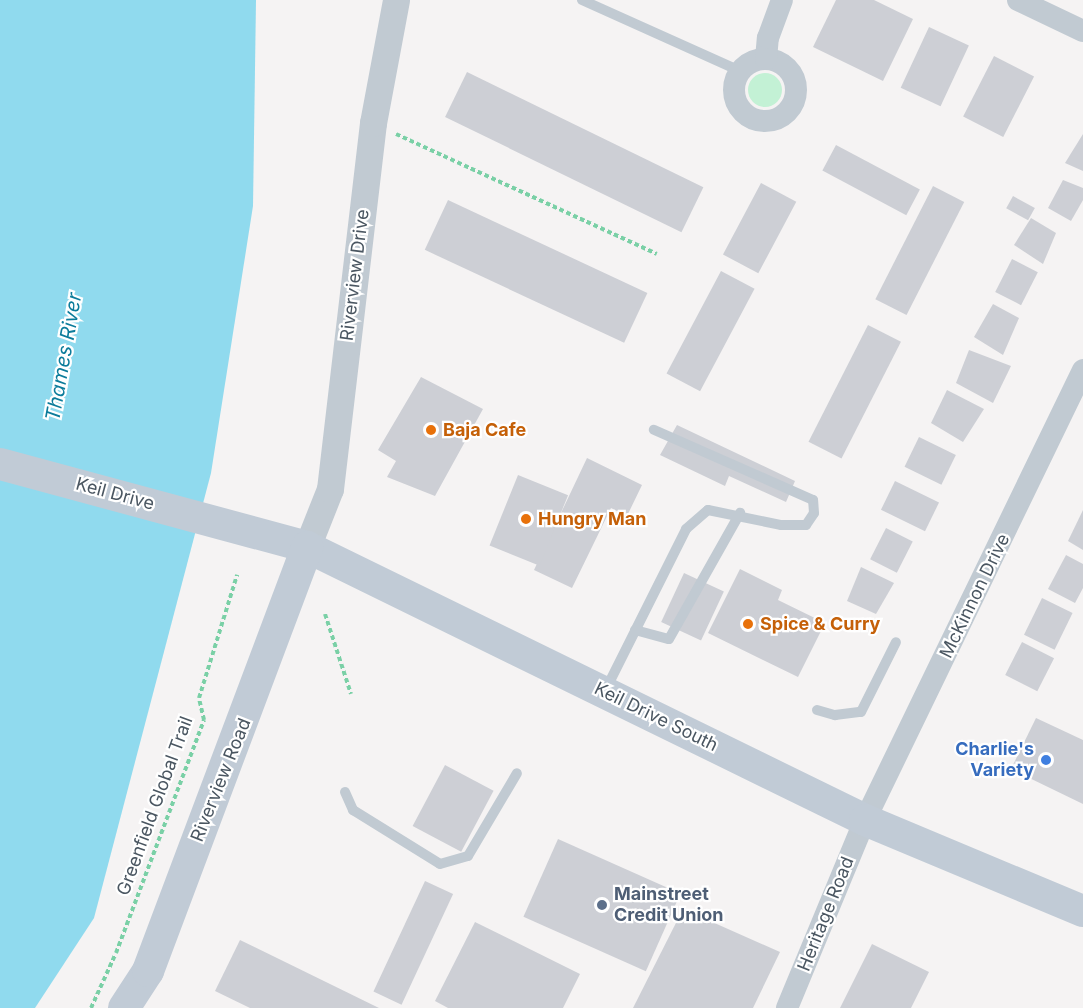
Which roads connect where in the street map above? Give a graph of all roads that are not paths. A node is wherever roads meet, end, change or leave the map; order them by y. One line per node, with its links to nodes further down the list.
1 (396, 0): 14 (street, Riverview Drive)
2 (582, 0): 8 (lane)
3 (782, 0): 7 (street)
4 (1018, 0): 5 (street)
5 (1061, 9): 6 (street)
6 (1083, 31)
7 (766, 59): 8 (street); 8 (street)
8 (740, 71)
9 (1083, 370): 21 (street, McKinnon Drive)
10 (654, 430): 12 (lane)
11 (0, 464): 13 (main road, Keil Drive)
12 (740, 513): 15 (lane); 15 (lane)
13 (229, 524): 14 (main road, Keil Drive South)
14 (307, 547): 17 (main road, Keil Drive South); 23 (main road, Riverview Road)
15 (635, 630): 17 (lane)
16 (896, 642): 18 (lane)
17 (605, 692): 21 (main road, Keil Drive South)
18 (817, 710)
19 (517, 773): 20 (lane)
20 (345, 792)
21 (865, 820): 22 (main road, Keil Drive South); 24 (street, Heritage Road)
22 (1083, 911)
23 (124, 1008)
24 (787, 1008)

